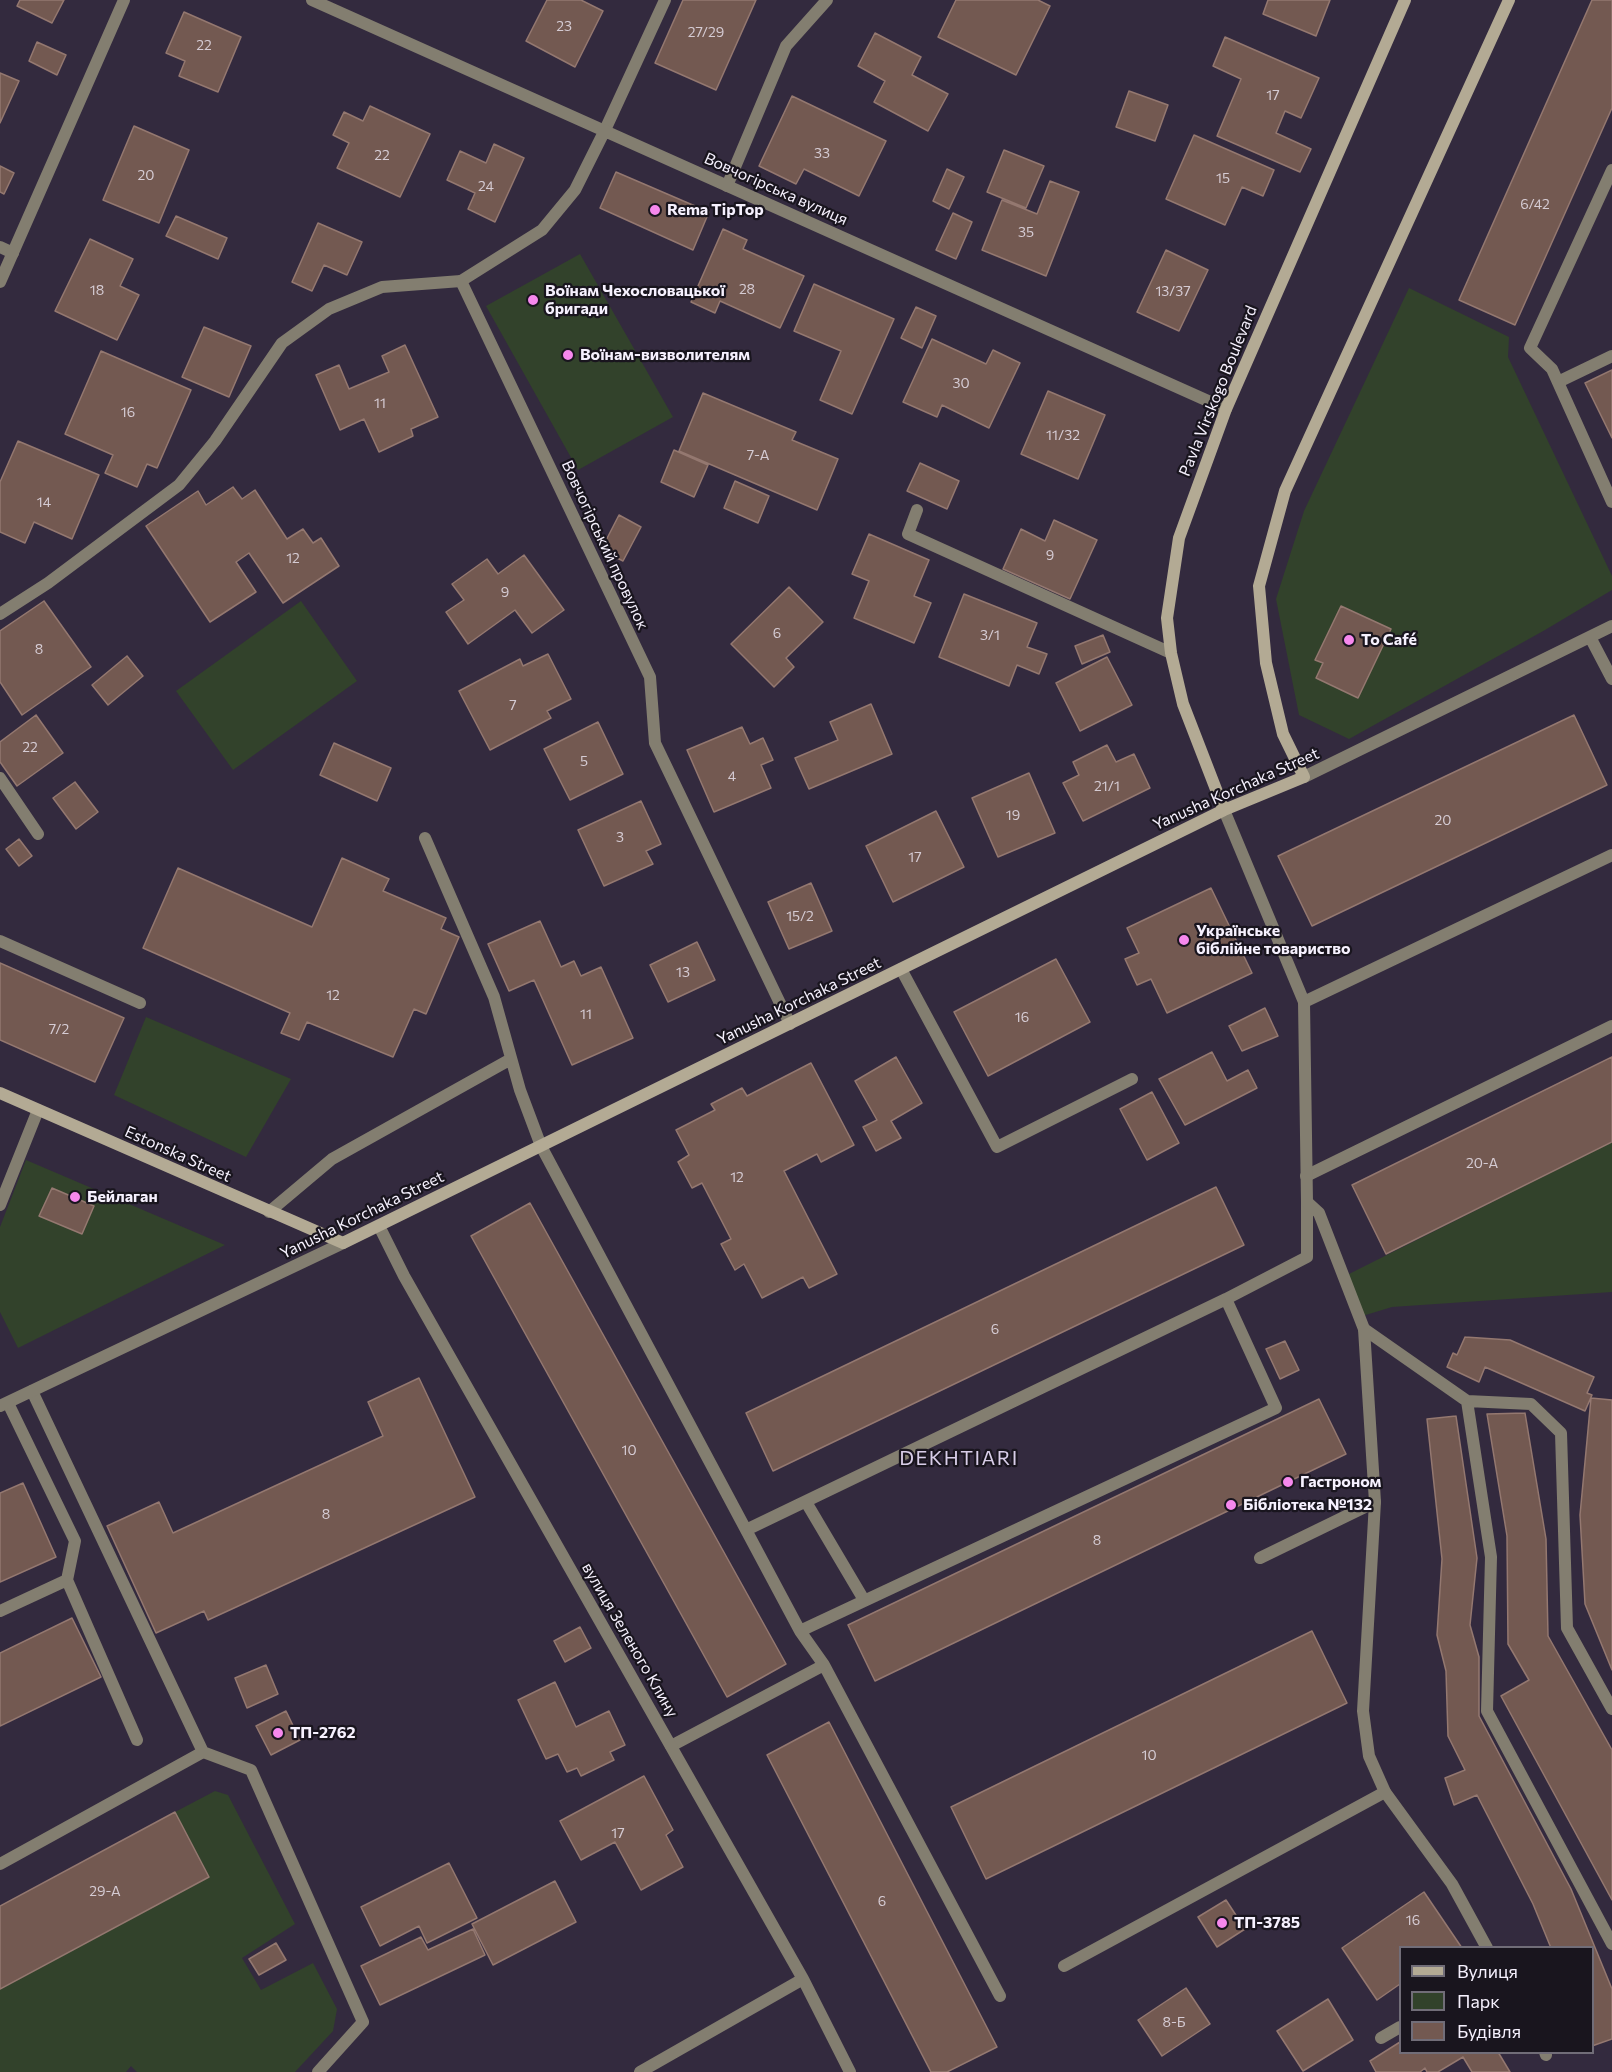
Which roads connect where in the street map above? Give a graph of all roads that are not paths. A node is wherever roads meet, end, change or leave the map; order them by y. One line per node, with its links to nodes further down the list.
1 (124, 0): 11 (street)
2 (312, 0): 7 (street, Вовчогірська вулиця)
3 (665, 0): 7 (street)
4 (827, 0): 9 (street)
5 (1405, 0): 16 (street, Pavla Virskogo Boulevard)
6 (1509, 0): 25 (street)
7 (605, 130): 9 (street, Вовчогірська вулиця); 12 (street)
8 (1612, 170): 15 (street)
9 (727, 186): 16 (street, Вовчогірська вулиця)
10 (0, 247): 11 (street)
11 (13, 253): 13 (street)
12 (461, 281): 19 (street); 34 (street, Вовчогірський провулок)
13 (0, 282)
14 (1612, 356): 15 (street)
15 (1558, 382): 17 (street)
16 (1226, 409): 22 (street, Pavla Virskogo Boulevard)
17 (1612, 502)
18 (917, 510): 22 (street)
19 (0, 614)
20 (1612, 626): 21 (street, Yanusha Korchaka Street)
21 (1590, 637): 23 (street); 25 (street, Yanusha Korchaka Street)
22 (1171, 653): 26 (street, Pavla Virskogo Boulevard)
23 (1612, 679)
24 (0, 777): 27 (street)
25 (1304, 777): 26 (street, Yanusha Korchaka Street)
26 (1224, 810): 31 (street, Yanusha Korchaka Street); 32 (street)
27 (38, 834)
28 (425, 838): 36 (street)
29 (1612, 855): 32 (street)
30 (0, 941): 33 (street)
31 (901, 969): 34 (street, Yanusha Korchaka Street); 37 (street)
32 (1304, 1002): 41 (street)
33 (140, 1004)
34 (789, 1024): 40 (street, Yanusha Korchaka Street)
35 (1612, 1026): 41 (street)
36 (511, 1059): 40 (street); 44 (street)
37 (1132, 1079)
38 (0, 1093): 39 (street, Estonska Street)
39 (38, 1110): 43 (street); 44 (street, Estonska Street)
40 (541, 1146): 45 (street, Yanusha Korchaka Street); 54 (street)
41 (1306, 1176): 42 (street)
42 (1307, 1202): 47 (street); 48 (street)
43 (0, 1205)
44 (269, 1212): 46 (street, Estonska Street)
45 (379, 1226): 46 (street, Yanusha Korchaka Street); 63 (street, вулиця Зеленого Клину)
46 (343, 1243): 49 (street, Yanusha Korchaka Street)
47 (1226, 1299): 52 (street); 57 (street)
48 (1364, 1329): 50 (street); 53 (street)
49 (32, 1391): 51 (street, Yanusha Korchaka Street); 64 (street)
50 (1467, 1401): 61 (street); 67 (street)
51 (4, 1405): 56 (street)
52 (806, 1502): 54 (street); 57 (street)
53 (1375, 1502): 55 (street); 65 (street)
54 (746, 1530): 59 (street)
55 (1260, 1558)
56 (67, 1580): 58 (street); 62 (street)
57 (864, 1600): 59 (street)
58 (0, 1611)
59 (800, 1630): 60 (street)
60 (824, 1665): 63 (street); 71 (street)
61 (1612, 1709)
62 (137, 1740)
63 (670, 1746): 70 (street, вулиця Зеленого Клину)
64 (203, 1752): 66 (street); 74 (street)
65 (1385, 1792): 68 (street); 69 (street)
66 (0, 1864)
67 (1612, 1944)
68 (1486, 1946)
69 (1064, 1966)
70 (803, 1979): 75 (street); 76 (street, вулиця Зеленого Клину)
71 (1000, 1996)
72 (1399, 2027): 73 (street)
73 (1381, 2038)
74 (318, 2072)
75 (640, 2072)
76 (850, 2072)

